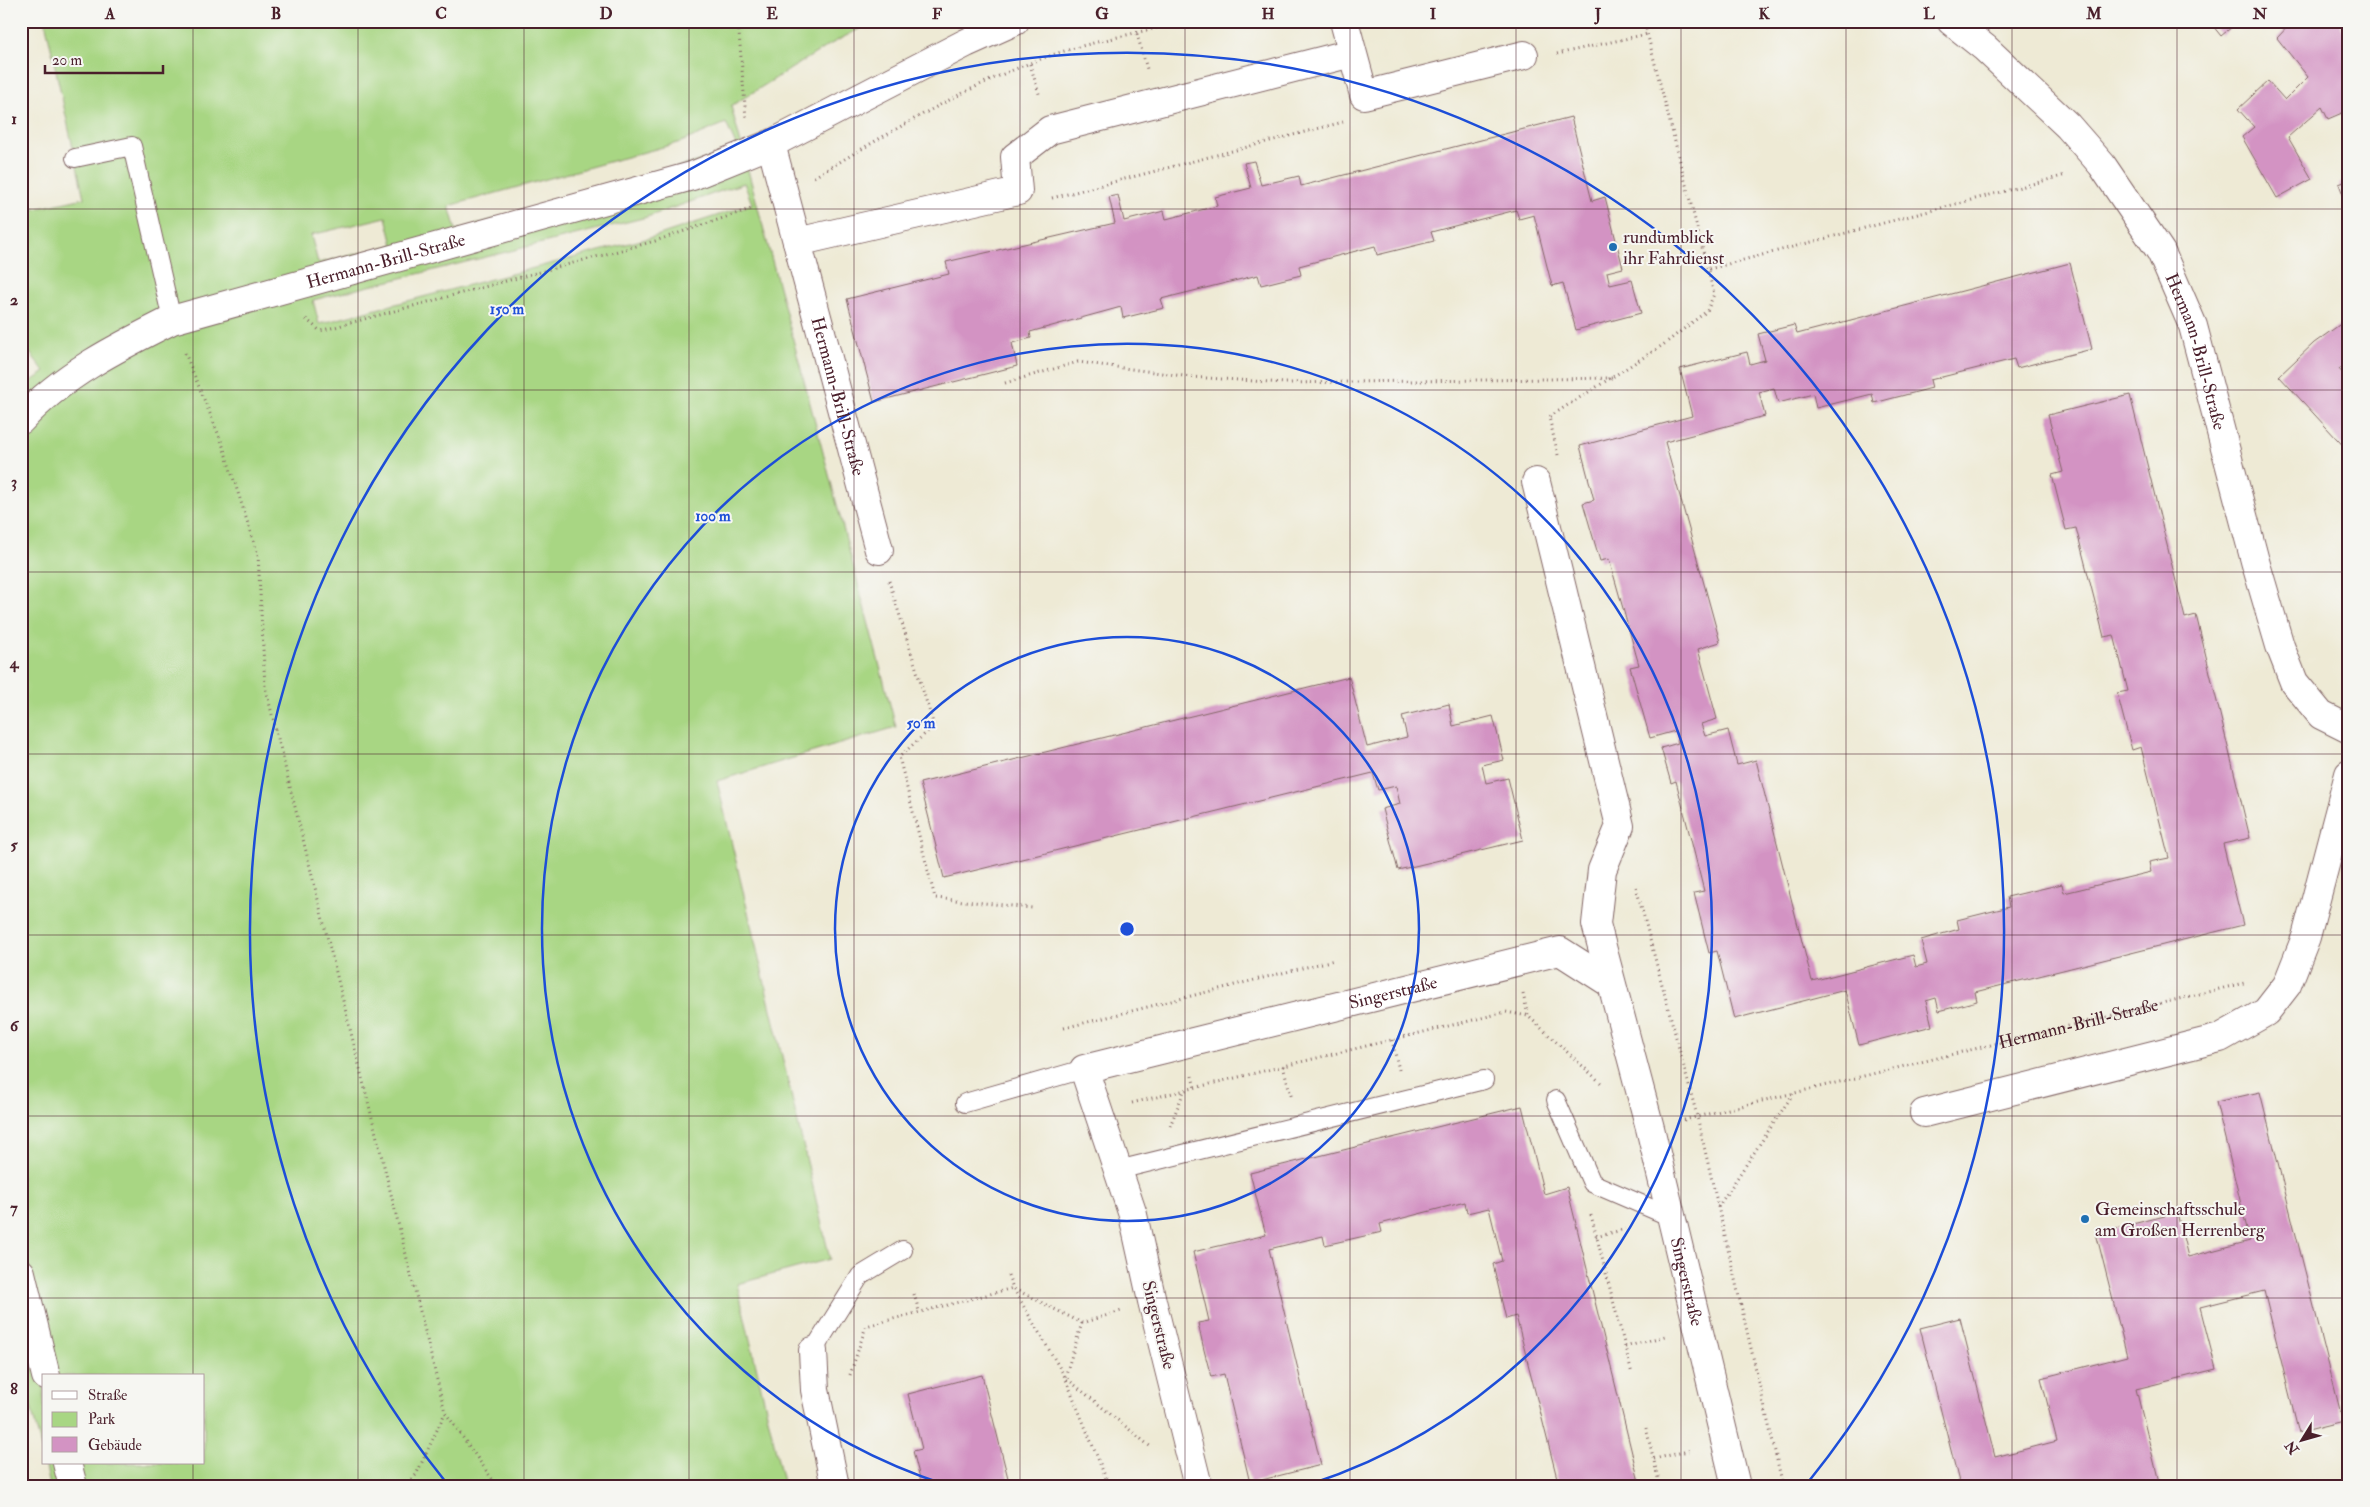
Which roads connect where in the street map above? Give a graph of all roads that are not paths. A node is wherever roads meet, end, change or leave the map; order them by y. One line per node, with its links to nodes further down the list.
1 (1015, 21): 6 (street, Hermann-Brill-Straße)
2 (1344, 21): 4 (street)
3 (1951, 21): 13 (street, Hermann-Brill-Straße)
4 (1352, 53): 5 (street); 8 (street)
5 (1524, 55)
6 (760, 149): 8 (street, Hermann-Brill-Straße); 9 (street, Hermann-Brill-Straße)
7 (75, 158): 9 (lane)
8 (797, 242): 12 (street, Hermann-Brill-Straße)
9 (172, 320): 10 (street, Hermann-Brill-Straße)
10 (21, 420)
11 (1536, 482): 15 (street)
12 (879, 550)
13 (2349, 729)
14 (2349, 774): 20 (street)
15 (1610, 983): 16 (street, Singerstraße); 22 (street, Singerstraße)
16 (1084, 1069): 19 (lane); 21 (street, Singerstraße)
17 (1484, 1080): 21 (lane)
18 (1556, 1100): 22 (lane)
19 (965, 1103)
20 (1924, 1112)
21 (1118, 1170): 28 (street, Singerstraße)
22 (1671, 1217): 31 (street, Singerstraße)
23 (903, 1250): 25 (lane)
24 (21, 1273): 26 (street)
25 (813, 1351): 30 (street)
26 (46, 1374)
27 (67, 1464): 29 (street)
28 (1197, 1478)
29 (72, 1486)
30 (835, 1486)
31 (1736, 1486)

